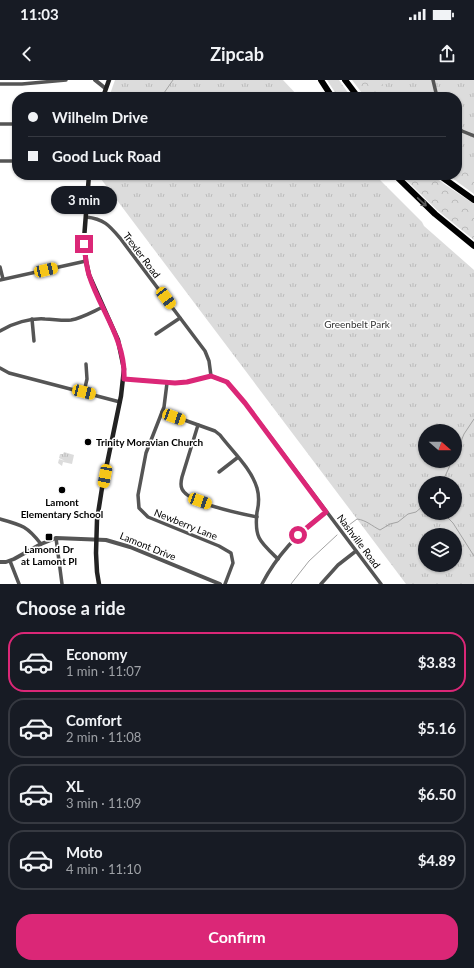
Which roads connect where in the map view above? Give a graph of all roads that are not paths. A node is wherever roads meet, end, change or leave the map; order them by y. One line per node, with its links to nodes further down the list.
1 (66, 80): 7 (street)
2 (95, 80): 9 (street)
3 (109, 80): 9 (main road)
4 (321, 80): 11 (highway)
5 (345, 80): 12 (highway)
6 (433, 80): 13 (street)
7 (15, 82): 8 (street)
8 (0, 84)
9 (105, 88): 10 (main road)
10 (104, 92)
11 (329, 92)
12 (354, 92)
13 (436, 92)
14 (0, 124): 15 (street)
15 (12, 124)
16 (462, 131): 17 (street)
17 (474, 136)
18 (0, 161): 19 (street)
19 (12, 161)
20 (89, 180): 24 (main road)
21 (400, 180): 25 (highway, one-way to 25)
22 (446, 180): 23 (highway)
23 (474, 200)
24 (86, 217): 26 (main road); 30 (street, Trexler Road)
25 (474, 246)
26 (86, 261): 28 (street); 29 (main road)
27 (0, 267): 28 (street)
28 (1, 280)
29 (103, 307): 31 (street); 38 (main road)
30 (180, 318): 33 (street); 37 (street, Trexler Road)
31 (32, 319): 32 (street); 34 (street)
32 (0, 331)
33 (156, 334)
34 (34, 341)
35 (86, 364): 40 (street)
36 (0, 368): 40 (street)
37 (211, 376): 39 (street); 46 (street, Nashville Road)
38 (124, 379): 39 (street); 41 (main road)
39 (167, 383): 42 (street, Newberry Lane)
40 (84, 392): 41 (street)
41 (120, 402): 50 (main road)
42 (162, 412): 43 (street); 60 (street, Newberry Lane)
43 (198, 425): 44 (street); 47 (street)
44 (237, 458): 45 (street); 47 (street)
45 (219, 472)
46 (326, 512): 52 (street, Nashville Road); 53 (street)
47 (257, 517): 53 (street)
48 (0, 520): 51 (street)
49 (56, 538): 50 (street, Lamont Drive); 51 (street, Lamont Drive); 57 (street)
50 (96, 539): 58 (main road); 59 (street, Lamont Drive)
51 (42, 544): 54 (street, Lamont Drive)
52 (356, 551): 62 (street); 63 (street, Nashville Road)
53 (278, 559): 61 (street)
54 (10, 561): 55 (street, Lamont Drive); 56 (street)
55 (0, 562)
56 (19, 584)
57 (62, 584)
58 (99, 584)
59 (220, 584)
60 (225, 584)
61 (262, 584)
62 (320, 584)
63 (381, 584)

